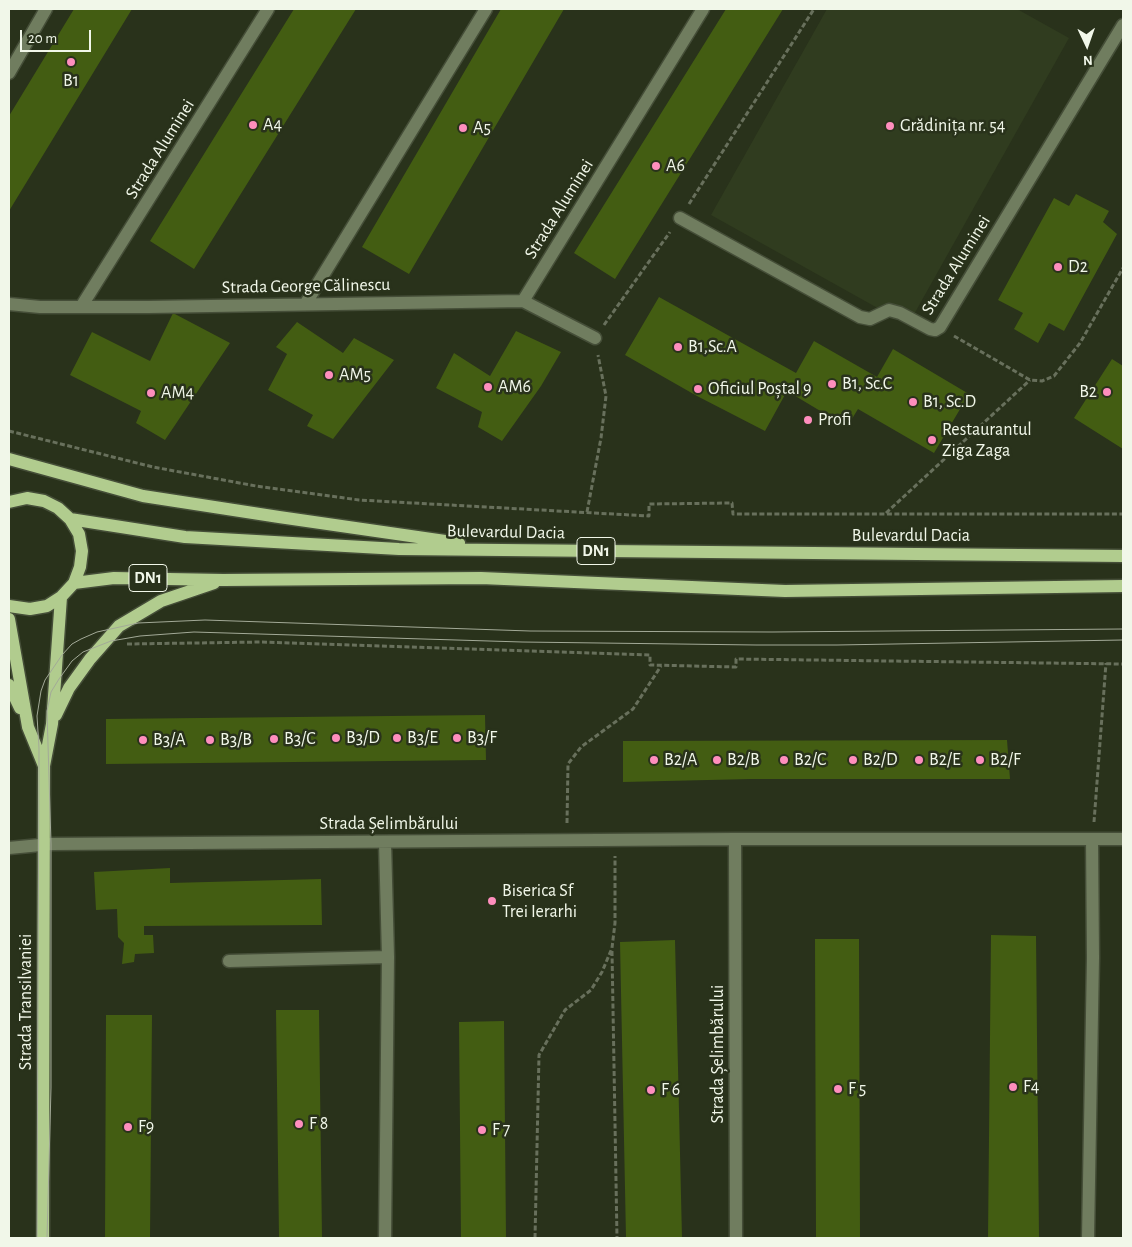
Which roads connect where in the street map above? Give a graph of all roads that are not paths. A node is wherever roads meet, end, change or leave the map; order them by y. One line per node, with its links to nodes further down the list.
1 (46, 9): 6 (street)
2 (268, 9): 11 (street, Strada Aluminei)
3 (486, 9): 9 (street)
4 (703, 9): 8 (street, Strada Aluminei)
5 (1123, 25): 7 (street, Strada Aluminei)
6 (9, 73)
7 (680, 218)
8 (523, 301): 9 (street, Strada George Călinescu); 12 (street, Strada George Călinescu)
9 (306, 303): 11 (street, Strada George Călinescu)
10 (9, 304): 11 (street, Strada George Călinescu)
11 (81, 307)
12 (595, 338)
13 (9, 459): 16 (main road, DN1)
14 (10, 501): 15 (main road, DN1)
15 (70, 519): 16 (main road, Bulevardul Dacia / DN1); 19 (main road, DN1)
16 (509, 550): 17 (main road, Bulevardul Dacia / DN1)
17 (1123, 556)
18 (224, 580): 19 (main road, DN1); 20 (main road, DN1); 25 (main road)
19 (74, 583): 21 (main road, DN1)
20 (1123, 586)
21 (61, 597): 22 (main road, DN1); 25 (main road, Strada Transilvaniei)
22 (9, 606)
23 (9, 619): 26 (main road, Strada Transilvaniei)
24 (9, 685): 26 (main road)
25 (52, 724): 27 (main road, Strada Transilvaniei)
26 (28, 726): 27 (main road, Strada Transilvaniei)
27 (44, 766): 32 (main road, Strada Transilvaniei)
28 (735, 839): 29 (street, Strada Șelimbărului); 31 (street, Strada Șelimbărului); 38 (street, Strada Șelimbărului)
29 (1092, 839): 30 (street, Strada Șelimbărului); 39 (street)
30 (1123, 839)
31 (385, 842): 32 (street, Strada Șelimbărului); 34 (street)
32 (44, 844): 33 (street, Strada Șelimbărului); 36 (main road, Strada Transilvaniei)
33 (9, 848)
34 (388, 957): 35 (street); 37 (street)
35 (229, 961)
36 (43, 1238)
37 (385, 1238)
38 (736, 1238)
39 (1088, 1238)

